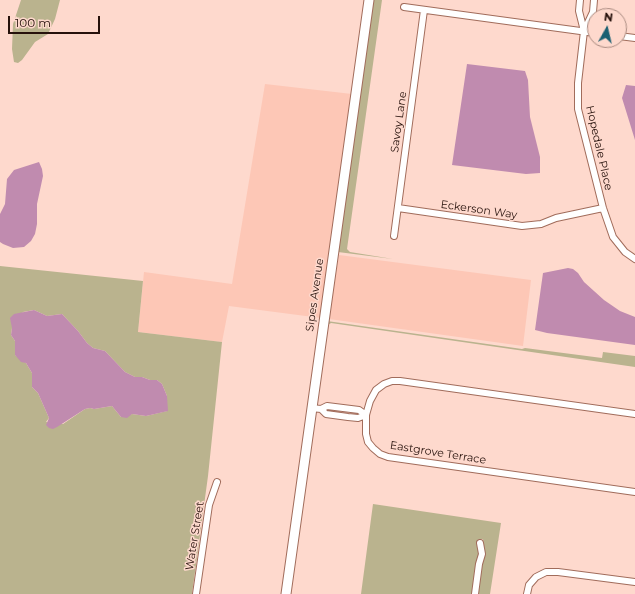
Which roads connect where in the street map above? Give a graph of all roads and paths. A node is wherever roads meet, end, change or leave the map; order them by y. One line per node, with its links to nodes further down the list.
1 (369, 0): 13 (street, Sipes Avenue)
2 (580, 0): 6 (street, Hopedale Place)
3 (594, 0): 6 (street, Hopedale Place)
4 (404, 7): 5 (street)
5 (424, 10): 6 (street); 8 (street, Savoy Lane)
6 (584, 31): 7 (street); 9 (street, Hopedale Place)
7 (587, 32)
8 (398, 208): 9 (street, Eckerson Way); 10 (street, Savoy Lane)
9 (603, 208): 11 (street, Hopedale Place)
10 (394, 236)
11 (635, 259)
12 (340, 407): 13 (street); 15 (street); 16 (street)
13 (316, 408): 16 (street); 22 (street, Sipes Avenue)
14 (635, 414): 15 (street, Eastgrove Terrace)
15 (366, 415): 16 (street); 18 (street, Eastgrove Terrace)
16 (338, 416)
17 (217, 482): 21 (street, Water Street)
18 (635, 492)
19 (480, 543): 23 (street)
20 (635, 582): 24 (street)
21 (196, 594)
22 (286, 594)
23 (475, 594)
24 (527, 594)

